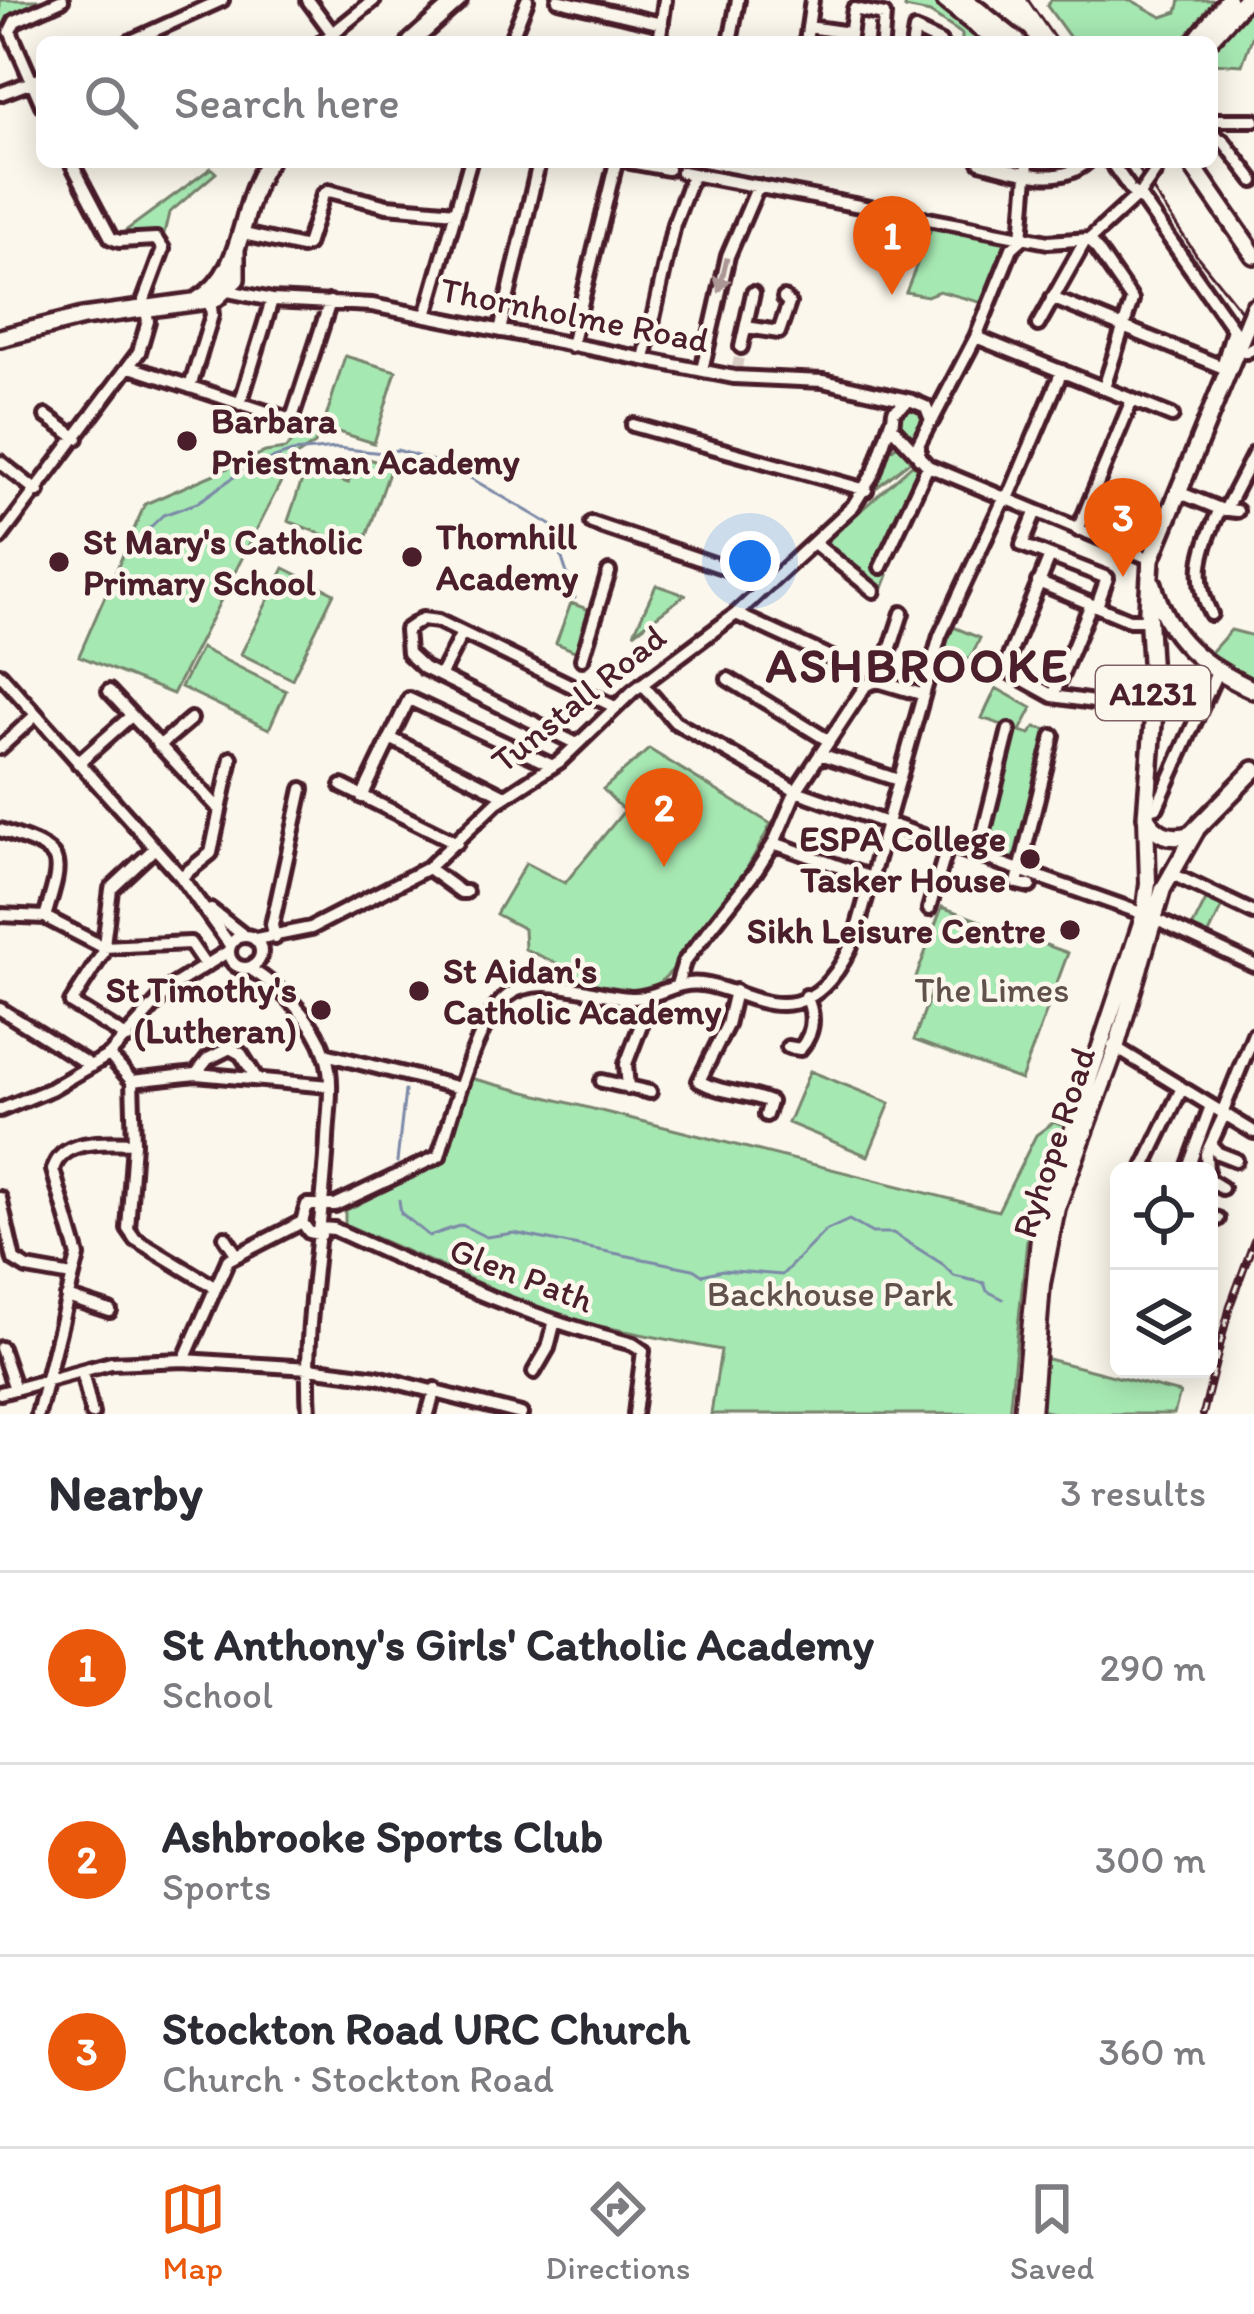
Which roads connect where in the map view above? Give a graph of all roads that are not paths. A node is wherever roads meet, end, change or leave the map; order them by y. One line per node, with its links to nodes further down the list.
1 (62, 0): 33 (street)
2 (222, 0): 15 (street)
3 (308, 0): 19 (street)
4 (374, 0): 20 (street)
5 (458, 0): 21 (highway)
6 (527, 0): 22 (street)
7 (558, 0): 16 (street)
8 (665, 0): 16 (street)
9 (738, 0): 24 (street)
10 (812, 0): 17 (street)
11 (945, 0): 29 (highway)
12 (964, 0): 30 (highway)
13 (1228, 0): 31 (highway)
14 (1245, 0): 32 (highway)
15 (203, 4): 18 (street)
16 (662, 24): 23 (street)
17 (808, 27): 25 (street); 26 (street)
18 (141, 36)
19 (326, 36)
20 (329, 36)
21 (418, 36)
22 (512, 36)
23 (659, 36)
24 (731, 36)
25 (807, 36)
26 (842, 36)
27 (850, 36): 28 (street)
28 (882, 36)
29 (987, 36)
30 (1010, 36)
31 (1200, 36)
32 (1212, 36)
33 (36, 79)
34 (36, 81): 35 (street)
35 (0, 94)
36 (1254, 119): 38 (street)
37 (1218, 120): 38 (street)
38 (1230, 121): 40 (street)
39 (1218, 138): 40 (street)
40 (1224, 142): 41 (street)
41 (1248, 166): 56 (street)
42 (74, 168): 71 (street)
43 (265, 168): 63 (highway)
44 (468, 168): 60 (street)
45 (538, 168): 76 (street)
46 (615, 168): 80 (street)
47 (661, 168): 55 (street)
48 (1027, 168): 61 (street)
49 (1031, 168): 50 (street)
50 (1079, 168)
51 (1116, 168): 59 (street)
52 (1157, 168): 59 (street, bridge)
53 (1194, 168): 57 (highway)
54 (1202, 168): 57 (highway)
55 (681, 172): 58 (street); 82 (street)
56 (1254, 181)
57 (1206, 185): 64 (highway)
58 (758, 186): 61 (street); 84 (street, one-way to 84)
59 (1138, 194): 62 (street); 75 (street)
60 (456, 212): 63 (street); 72 (street)
61 (1022, 239): 62 (street); 78 (street)
62 (1087, 240): 68 (street); 75 (street)
63 (238, 241): 66 (highway)
64 (1252, 254)
65 (753, 292): 74 (street)
66 (216, 293): 69 (street, Thornholme Road); 71 (highway); 86 (street)
67 (784, 298): 74 (street)
68 (1052, 298): 73 (street); 75 (street)
69 (272, 300): 70 (street, Thornholme Road); 92 (street)
70 (330, 302): 72 (street, Thornholme Road); 92 (street)
71 (146, 308): 79 (highway); 83 (street)
72 (426, 316): 76 (street, Thornholme Road)
73 (1038, 325)
74 (746, 327): 81 (street)
75 (1123, 328): 87 (street)
76 (500, 331): 80 (street, Thornholme Road)
77 (1251, 334): 105 (highway, A1231)
78 (976, 337): 85 (street); 88 (street)
79 (0, 338)
80 (572, 346): 82 (street, Thornholme Road)
81 (741, 347)
82 (644, 359): 84 (street, Thornholme Road)
83 (130, 367): 86 (street); 99 (street)
84 (702, 370): 89 (street, Thornholme Road)
85 (1062, 371): 87 (street); 108 (street)
86 (190, 387): 92 (street)
87 (1104, 388): 90 (street)
88 (948, 392): 91 (street); 96 (street)
89 (880, 393): 91 (street, Thornholme Road); 95 (street)
90 (1132, 400): 94 (street); 112 (street)
91 (915, 402): 95 (street); 96 (street)
92 (240, 404)
93 (46, 416): 99 (street)
94 (1172, 416)
95 (892, 417): 100 (street); 102 (street, Tunstall Road)
96 (930, 424): 98 (street)
97 (633, 425): 106 (street)
98 (922, 436): 100 (street); 104 (street)
99 (77, 437): 107 (street)
100 (903, 438): 102 (street, Tunstall Road); 104 (street)
101 (1254, 454): 109 (street)
102 (880, 455): 106 (street, Tunstall Road)
103 (0, 462): 107 (street)
104 (923, 462): 108 (street); 117 (street)
105 (1180, 488): 109 (street); 116 (highway, A1231)
106 (866, 490): 114 (street, Tunstall Road)
107 (38, 492): 113 (street)
108 (1005, 500): 110 (street); 140 (street)
109 (1228, 510): 125 (street)
110 (1035, 513): 112 (street); 115 (street)
111 (592, 523): 120 (street)
112 (1078, 530): 116 (street)
113 (0, 538)
114 (814, 543): 120 (street, Tunstall Road); 121 (street)
115 (1050, 556): 119 (street); 122 (street)
116 (1151, 564): 126 (highway, A1231); 128 (highway, A1231)
117 (881, 567)
118 (609, 572): 131 (street)
119 (1039, 582): 122 (street); 141 (street)
120 (770, 584): 124 (street, Tunstall Road)
121 (874, 591)
122 (1094, 605): 126 (street); 141 (street)
123 (902, 613): 136 (street)
124 (736, 614): 130 (street); 137 (street, Tunstall Road)
125 (1211, 614)
126 (1149, 620): 129 (highway, A1231)
127 (462, 633): 134 (street); 134 (street); 142 (street)
128 (1174, 634): 129 (highway, A1231); 132 (highway, A1231)
129 (1151, 653): 143 (highway, A1231)
130 (832, 658)
131 (582, 659)
132 (1218, 670): 138 (highway, A1231); 166 (street)
133 (0, 674): 144 (street)
134 (440, 676): 151 (street)
135 (728, 679): 150 (street)
136 (880, 681): 140 (street); 150 (street)
137 (642, 684): 142 (street, Tunstall Road); 163 (street)
138 (1254, 690)
139 (110, 691): 145 (street)
140 (921, 694): 159 (street)
141 (1053, 696): 143 (street)
142 (615, 707): 151 (street, Tunstall Road)
143 (1154, 711): 166 (highway, A1231)
144 (36, 716): 153 (street); 156 (street)
145 (131, 716): 152 (street); 156 (street)
146 (191, 719): 152 (street)
147 (1009, 730): 174 (street)
148 (1054, 736): 176 (street)
149 (390, 738): 157 (street); 162 (street); 164 (street)
150 (829, 741): 154 (street)
151 (578, 744): 157 (street, Tunstall Road)
152 (159, 746): 165 (street)
153 (0, 748)
154 (820, 754): 159 (street); 163 (street)
155 (231, 758): 165 (street)
156 (78, 763): 173 (street)
157 (553, 766): 164 (street, Tunstall Road)
158 (1254, 770): 169 (highway)
159 (898, 780): 167 (street)
160 (342, 786): 162 (street)
161 (302, 789): 191 (street)
162 (365, 791): 170 (street)
163 (796, 791): 167 (street); 171 (street)
164 (505, 796): 170 (street, Tunstall Road)
165 (220, 810): 178 (street)
166 (1146, 813): 169 (highway); 182 (main road, Ryhope Road)
167 (887, 823): 172 (street); 179 (street)
168 (0, 830): 189 (street)
169 (1196, 831): 177 (main road, Ryhope Road)
170 (457, 843): 175 (street, Tunstall Road)
171 (774, 843): 179 (street); 198 (street)
172 (948, 844): 174 (street); 185 (street)
173 (155, 848): 178 (street); 192 (street)
174 (978, 854): 176 (street)
175 (428, 868): 181 (street); 191 (street, Tunstall Road)
176 (1021, 870): 180 (street); 184 (street)
177 (1170, 873): 186 (street); 188 (main road, Ryhope Road)
178 (181, 878): 183 (street)
179 (871, 878): 202 (street)
180 (1030, 886)
181 (466, 892)
182 (1148, 894): 184 (street); 188 (main road, Ryhope Road)
183 (204, 904): 190 (street); 193 (street)
184 (1125, 908): 188 (street)
185 (929, 909)
186 (1254, 913)
187 (0, 914): 189 (street)
188 (1149, 916): 196 (street); 206 (main road, Ryhope Road)
189 (45, 917): 192 (street)
190 (250, 937): 191 (street); 193 (street); 194 (street)
191 (275, 938): 194 (street)
192 (103, 947): 195 (street); 205 (street)
193 (229, 948): 195 (street); 197 (street)
194 (261, 955): 197 (street); 199 (street)
195 (208, 965): 197 (street); 205 (street)
196 (1254, 965)
197 (246, 968): 199 (street)
198 (677, 985): 200 (street); 201 (street)
199 (274, 986): 208 (street)
200 (735, 992): 202 (street); 222 (street)
201 (652, 996): 216 (street); 217 (street)
202 (806, 996): 207 (street)
203 (0, 1009): 210 (street)
204 (1254, 1034): 221 (street)
205 (128, 1038): 209 (street)
206 (1111, 1044): 218 (street); 260 (main road, Ryhope Road); 261 (main road, Ryhope Road)
207 (788, 1047)
208 (325, 1054): 215 (street); 216 (street)
209 (109, 1055): 210 (street); 213 (street)
210 (91, 1066): 220 (street)
211 (196, 1074): 212 (street); 212 (street); 213 (street)
212 (257, 1078): 215 (street)
213 (132, 1081): 224 (street)
214 (602, 1082): 217 (street)
215 (329, 1086): 233 (street)
216 (460, 1088): 233 (street)
217 (628, 1088): 219 (street)
218 (1182, 1088): 221 (street); 227 (street)
219 (650, 1092)
220 (0, 1110)
221 (1219, 1111): 223 (street); 225 (street); 228 (street)
222 (766, 1115)
223 (1254, 1132)
224 (134, 1142): 240 (street); 241 (street)
225 (1211, 1145): 226 (street); 229 (street)
226 (1236, 1160)
227 (1146, 1162)
228 (1192, 1162)
229 (1207, 1162)
230 (1218, 1184): 231 (street)
231 (1222, 1188)
232 (0, 1198): 238 (street)
233 (329, 1203): 234 (street); 235 (street)
234 (302, 1222): 235 (street, Glen Path); 237 (street)
235 (325, 1230): 244 (street, Glen Path); 247 (street)
236 (225, 1237): 237 (street)
237 (237, 1255): 241 (street)
238 (14, 1260): 239 (street); 240 (street)
239 (0, 1271)
240 (72, 1276): 242 (street)
241 (216, 1288): 246 (street)
242 (67, 1297): 243 (street); 250 (street)
243 (110, 1311)
244 (554, 1324): 249 (street); 259 (street, Glen Path)
245 (1, 1348): 251 (street)
246 (184, 1360): 247 (street); 248 (street)
247 (309, 1368): 252 (street); 256 (street)
248 (82, 1371): 250 (street); 255 (street)
249 (534, 1372)
250 (48, 1380): 251 (street); 254 (street)
251 (15, 1389): 253 (street)
252 (435, 1389): 257 (street); 258 (street)
253 (0, 1393)
254 (38, 1414)
255 (92, 1414)
256 (309, 1414)
257 (428, 1414)
258 (521, 1414)
259 (635, 1414)
260 (1022, 1414)
261 (1032, 1414)

